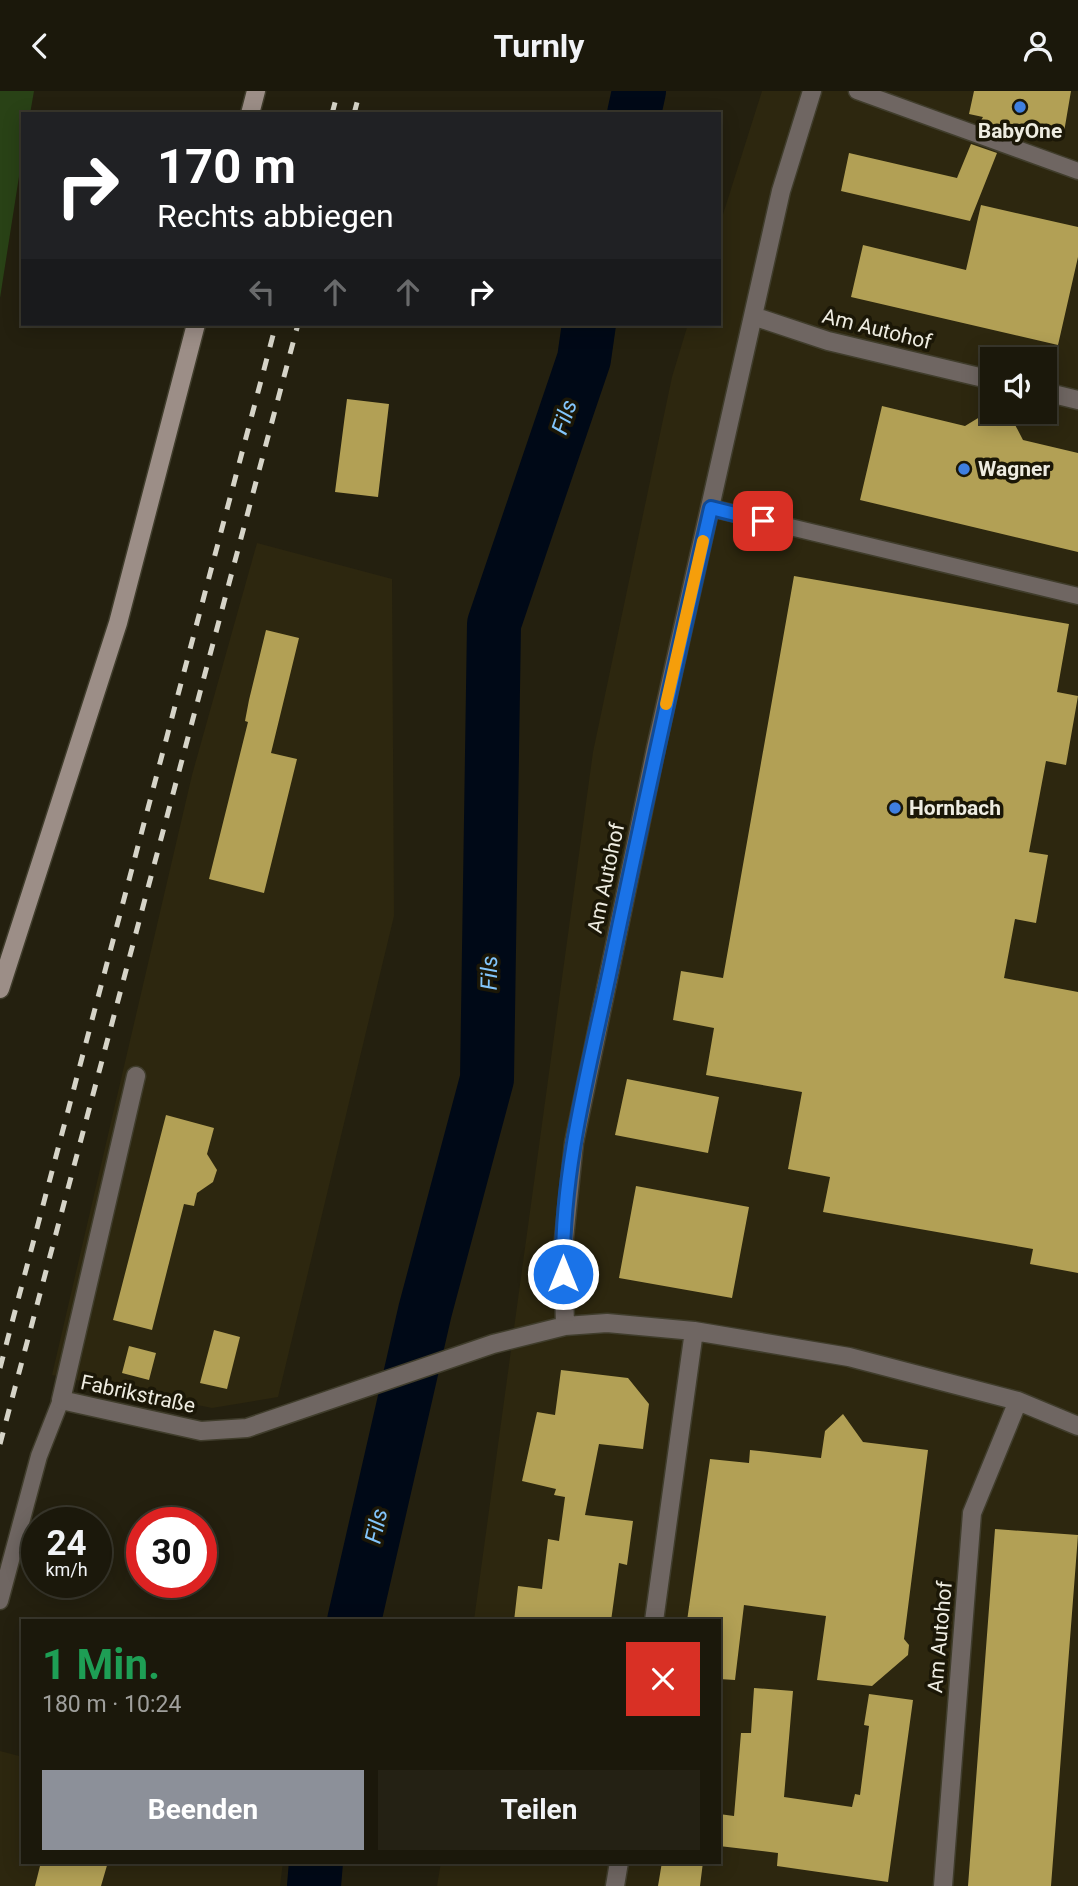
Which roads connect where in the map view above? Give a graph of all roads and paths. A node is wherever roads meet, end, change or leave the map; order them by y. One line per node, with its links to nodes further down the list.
1 (256, 91): 4 (main road)
2 (812, 91): 6 (street, Am Autohof)
3 (857, 91): 5 (lane)
4 (251, 112)
5 (1078, 171)
6 (752, 316): 8 (street, Am Autohof); 11 (street, Am Autohof)
7 (195, 326): 13 (main road)
8 (980, 377)
9 (1057, 395): 10 (street)
10 (1078, 400)
11 (711, 508): 12 (lane); 15 (street, Am Autohof)
12 (1078, 596)
13 (0, 989)
14 (136, 1076): 17 (street, Fabrikstraße)
15 (565, 1326): 16 (street); 17 (street, Fabrikstraße)
16 (694, 1331): 18 (street); 21 (street)
17 (61, 1400): 20 (lane)
18 (1018, 1401): 19 (street); 24 (street, Am Autohof)
19 (1078, 1426)
20 (0, 1601)
21 (654, 1619)
22 (619, 1864): 23 (street)
23 (615, 1886)
24 (943, 1886)

